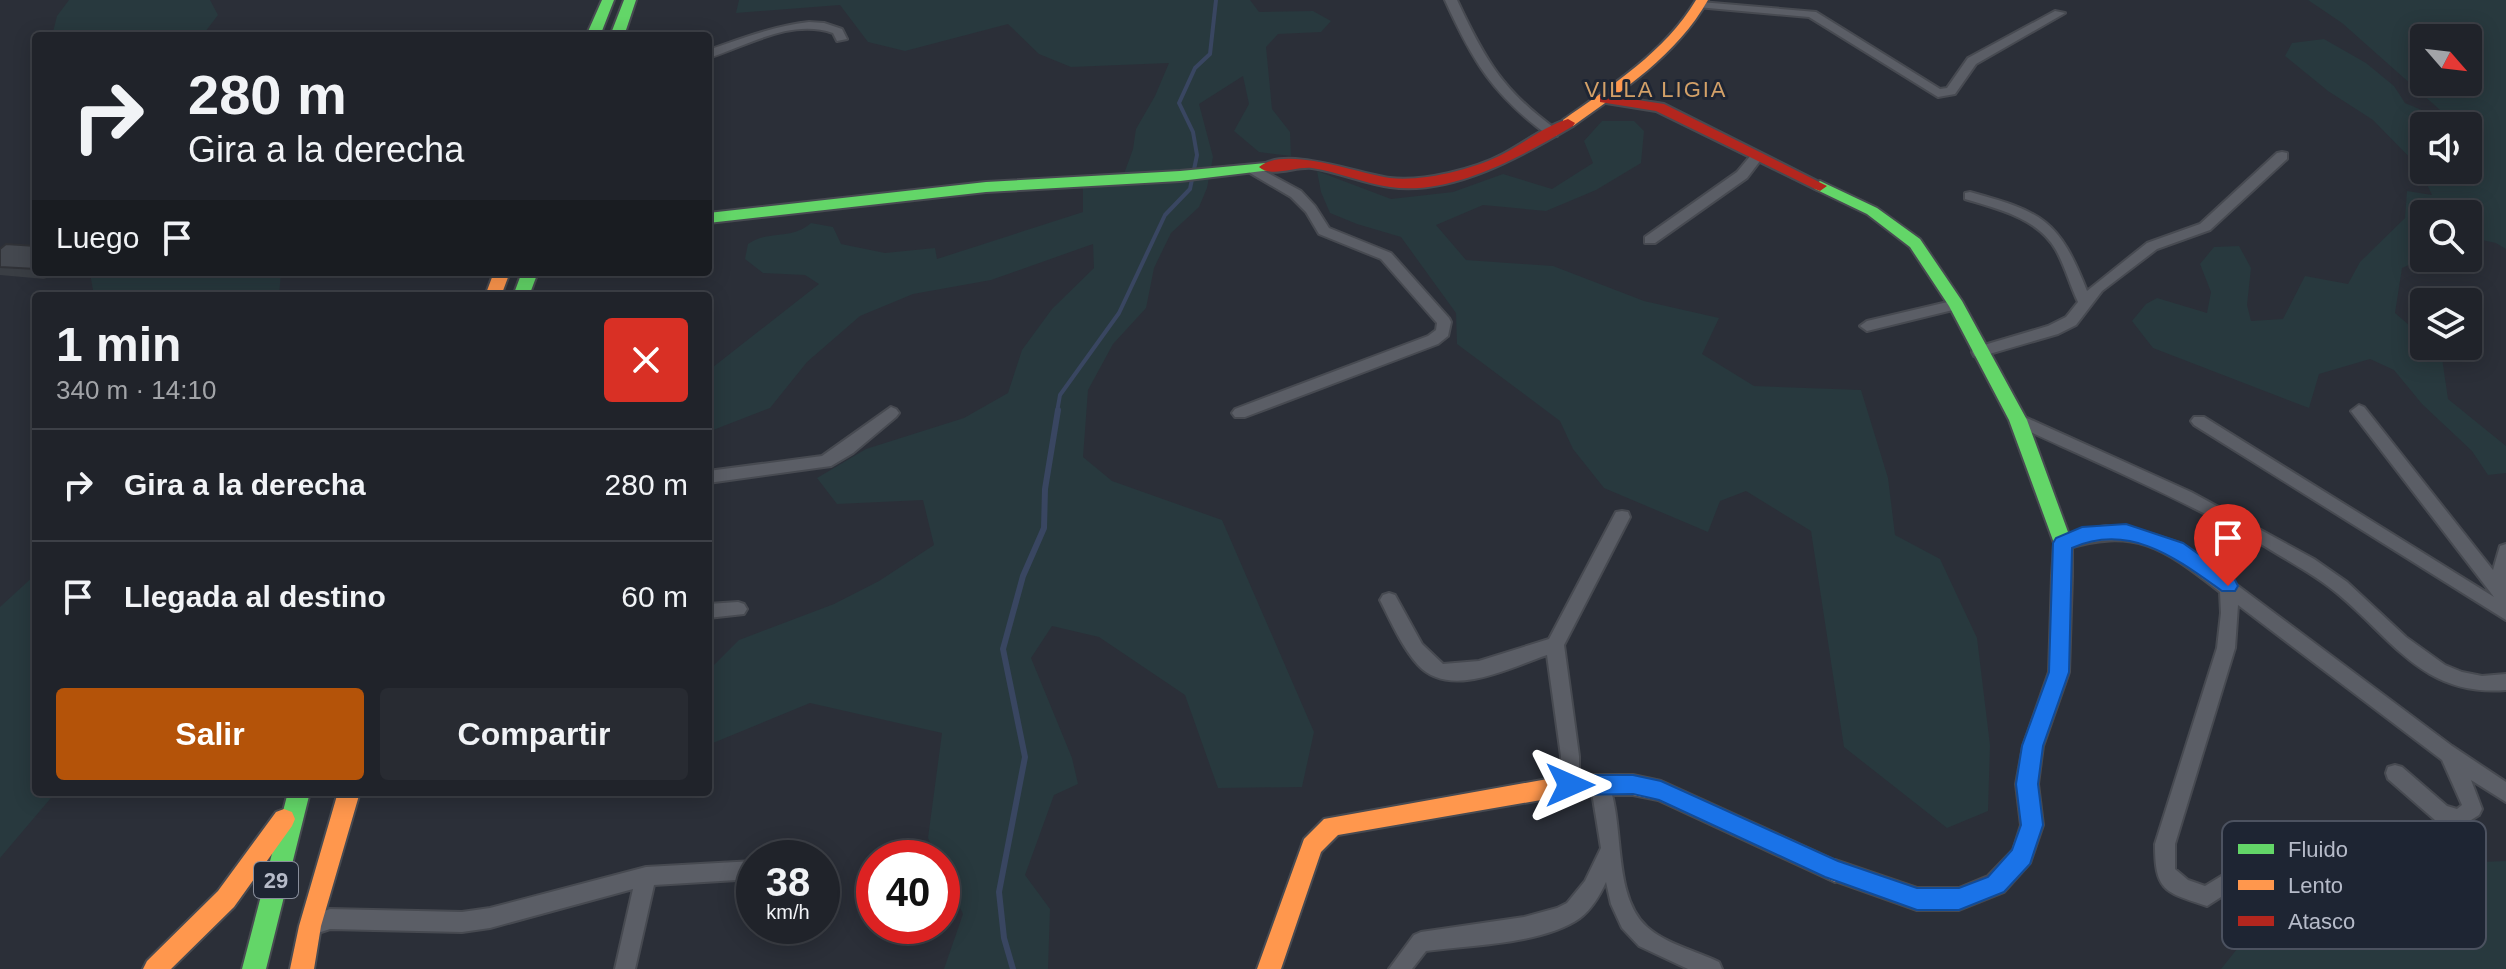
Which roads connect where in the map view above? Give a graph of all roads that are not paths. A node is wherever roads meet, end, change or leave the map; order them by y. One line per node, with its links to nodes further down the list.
1 (608, 0): 6 (main road)
2 (630, 0): 7 (main road)
3 (1451, 0): 11 (street)
4 (1701, 2): 5 (street); 10 (main road)
5 (2059, 13)
6 (595, 32)
7 (618, 32)
8 (841, 39): 9 (street)
9 (712, 53)
10 (1605, 99): 11 (main road); 13 (main road)
11 (1553, 133): 14 (main road)
12 (2282, 156): 18 (street)
13 (1757, 157): 17 (street); 19 (main road)
14 (1255, 170): 16 (main road); 24 (street)
15 (1970, 196): 18 (street)
16 (712, 218)
17 (1650, 240)
18 (2085, 302): 21 (street)
19 (1956, 305): 20 (street); 21 (main road)
20 (1867, 326)
21 (1979, 352): 25 (main road)
22 (2359, 411): 32 (street)
23 (891, 413): 27 (street)
24 (1240, 413)
25 (2018, 420): 29 (main road); 38 (street)
26 (2199, 421): 36 (street)
27 (712, 476)
28 (1622, 517): 37 (street)
29 (2063, 543): 31 (street); 42 (main road)
30 (2506, 551): 32 (street)
31 (2228, 586): 39 (street); 50 (street)
32 (2504, 597)
33 (1389, 600): 37 (street)
34 (738, 609): 35 (street)
35 (712, 611)
36 (2506, 613)
37 (1555, 645): 41 (street)
38 (2506, 682)
39 (2445, 752): 40 (street); 43 (street)
40 (2395, 773)
41 (1570, 785): 42 (main road); 56 (main road)
42 (1600, 786): 47 (street)
43 (2506, 793)
44 (297, 796): 52 (main road)
45 (298, 796): 53 (main road, 29)
46 (348, 796): 51 (main road, 29)
47 (1612, 845): 57 (street); 58 (street)
48 (736, 871): 49 (street)
49 (646, 876): 51 (street); 55 (street)
50 (2222, 885)
51 (310, 926): 54 (main road, 29)
52 (155, 969)
53 (254, 969)
54 (302, 969)
55 (625, 969)
56 (1269, 969)
57 (1399, 969)
58 (1712, 969)

